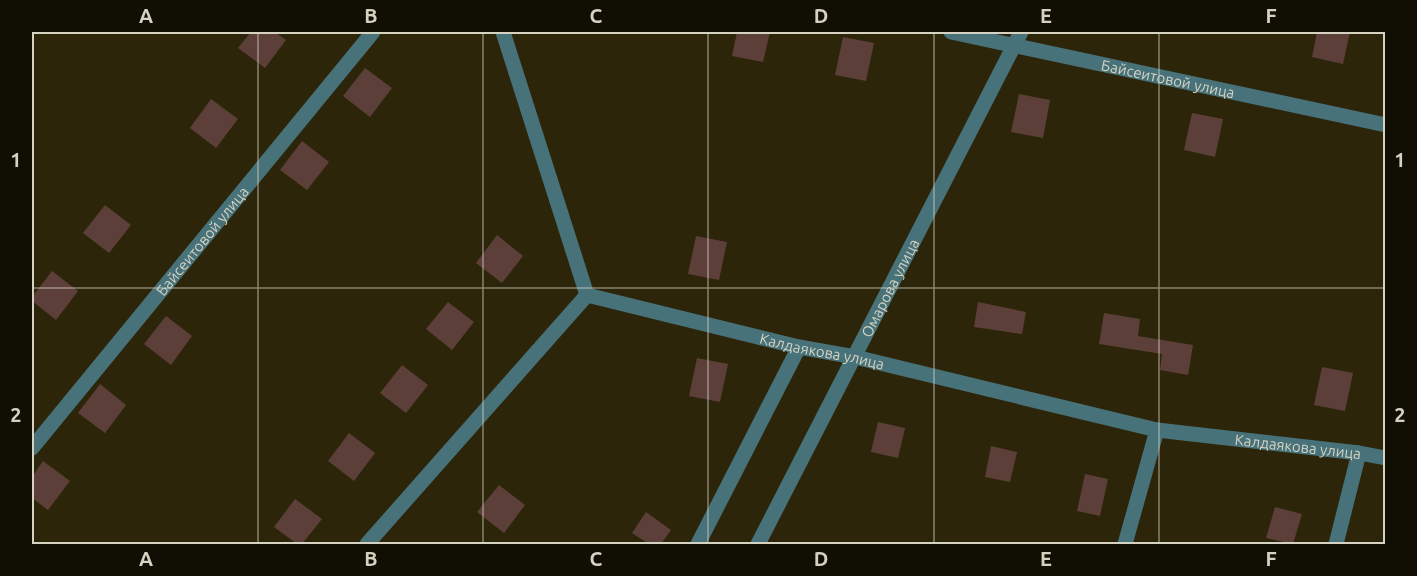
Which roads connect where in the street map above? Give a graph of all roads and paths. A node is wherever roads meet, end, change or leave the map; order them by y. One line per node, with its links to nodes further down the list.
1 (373, 32): 11 (street, Байсеитовой улица)
2 (503, 32): 7 (street)
3 (951, 32): 5 (street, Байсеитовой улица)
4 (1021, 32): 5 (street, Омарова улица)
5 (1013, 46): 6 (street, Байсеитовой улица); 9 (street, Омарова улица)
6 (1386, 124)
7 (587, 295): 8 (street, Калдаякова улица); 14 (street)
8 (799, 347): 9 (street, Калдаякова улица); 15 (street)
9 (855, 357): 10 (street, Калдаякова улица); 16 (street, Омарова улица)
10 (1157, 430): 12 (street, Калдаякова улица); 17 (street)
11 (32, 448)
12 (1359, 453): 13 (street, Калдаякова улица); 18 (street)
13 (1386, 458)
14 (367, 544)
15 (698, 544)
16 (758, 544)
17 (1125, 544)
18 (1336, 544)

